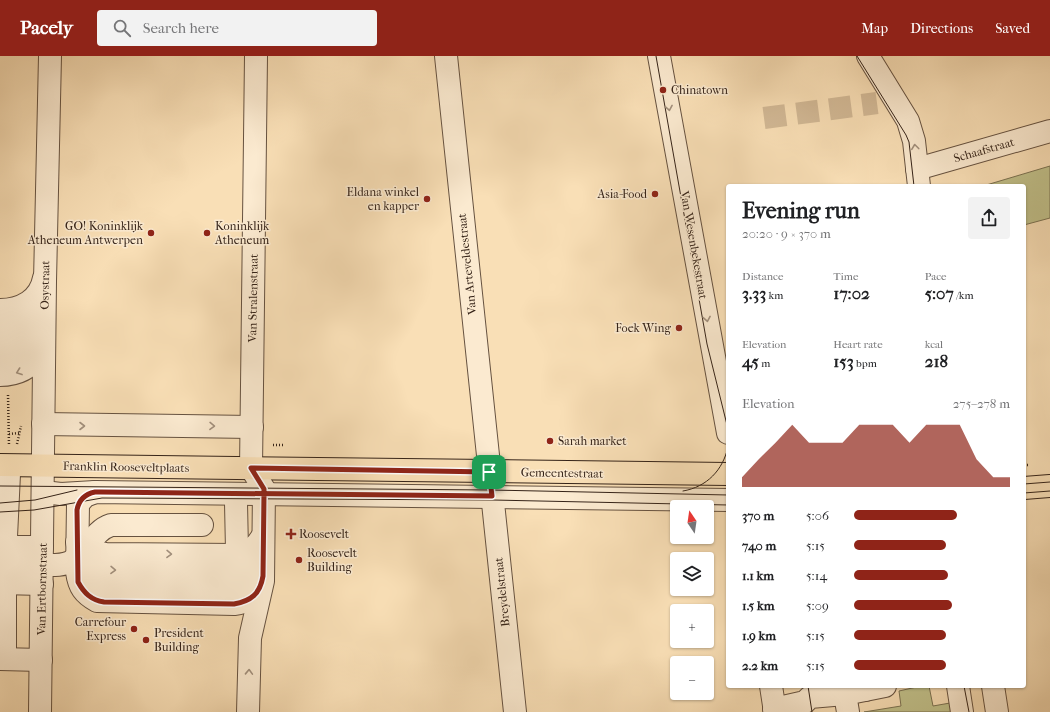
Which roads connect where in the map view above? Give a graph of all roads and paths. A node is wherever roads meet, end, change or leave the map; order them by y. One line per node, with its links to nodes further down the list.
1 (50, 56): 8 (street, Osystraat)
2 (256, 56): 16 (street, Van Stralenstraat)
3 (446, 56): 20 (street, Van Arteveldestraat)
4 (659, 56): 14 (street, Van Wesenbekestraat, one-way to 14)
5 (868, 56): 7 (street, one-way to 5)
6 (1050, 130): 7 (street, Schaafstraat)
7 (918, 177)
8 (45, 304): 9 (street); 10 (street); 11 (street); 12 (street); 13 (street, one-way to 13); 15 (street, Osystraat)
9 (0, 310)
10 (0, 326)
11 (0, 342)
12 (0, 359)
13 (4, 381): 17 (path)
14 (726, 422)
15 (43, 424): 16 (street, one-way to 16); 18 (street, Osystraat)
16 (252, 427): 19 (street, Van Stralenstraat)
17 (13, 434)
18 (43, 466): 19 (main road, Franklin Rooseveltplaats); 23 (main road, Franklin Rooseveltplaats); 27 (street, Van Ertbornstraat)
19 (251, 468): 20 (main road, Gemeentestraat); 28 (street)
20 (489, 472): 24 (main road, Gemeentestraat); 29 (street, Breydelstraat)
21 (1050, 472): 22 (main road)
22 (1026, 473)
23 (5, 474): 33 (street)
24 (726, 474)
25 (1050, 486): 26 (main road)
26 (1026, 488)
27 (43, 492): 32 (street); 35 (street, Van Ertbornstraat)
28 (264, 494): 29 (street, Gemeentestraat); 31 (street); 32 (street)
29 (492, 496): 30 (street, Gemeentestraat); 48 (street, Breydelstraat)
30 (726, 500)
31 (252, 533): 32 (street); 32 (street, one-way to 31); 32 (street); 34 (street); 47 (street, one-way to 31)
32 (89, 534): 35 (street)
33 (3, 542): 35 (street)
34 (237, 550)
35 (42, 566): 36 (street); 37 (street); 39 (street, Van Ertbornstraat)
36 (0, 567)
37 (3, 590): 38 (street)
38 (2, 645): 39 (street)
39 (41, 660): 46 (street, Van Ertbornstraat)
40 (770, 688): 45 (street)
41 (958, 688): 49 (street)
42 (993, 688): 50 (street)
43 (861, 694): 44 (street)
44 (805, 700): 45 (street)
45 (775, 710)
46 (40, 712)
47 (248, 712)
48 (515, 712)
49 (962, 712)
50 (997, 712)

